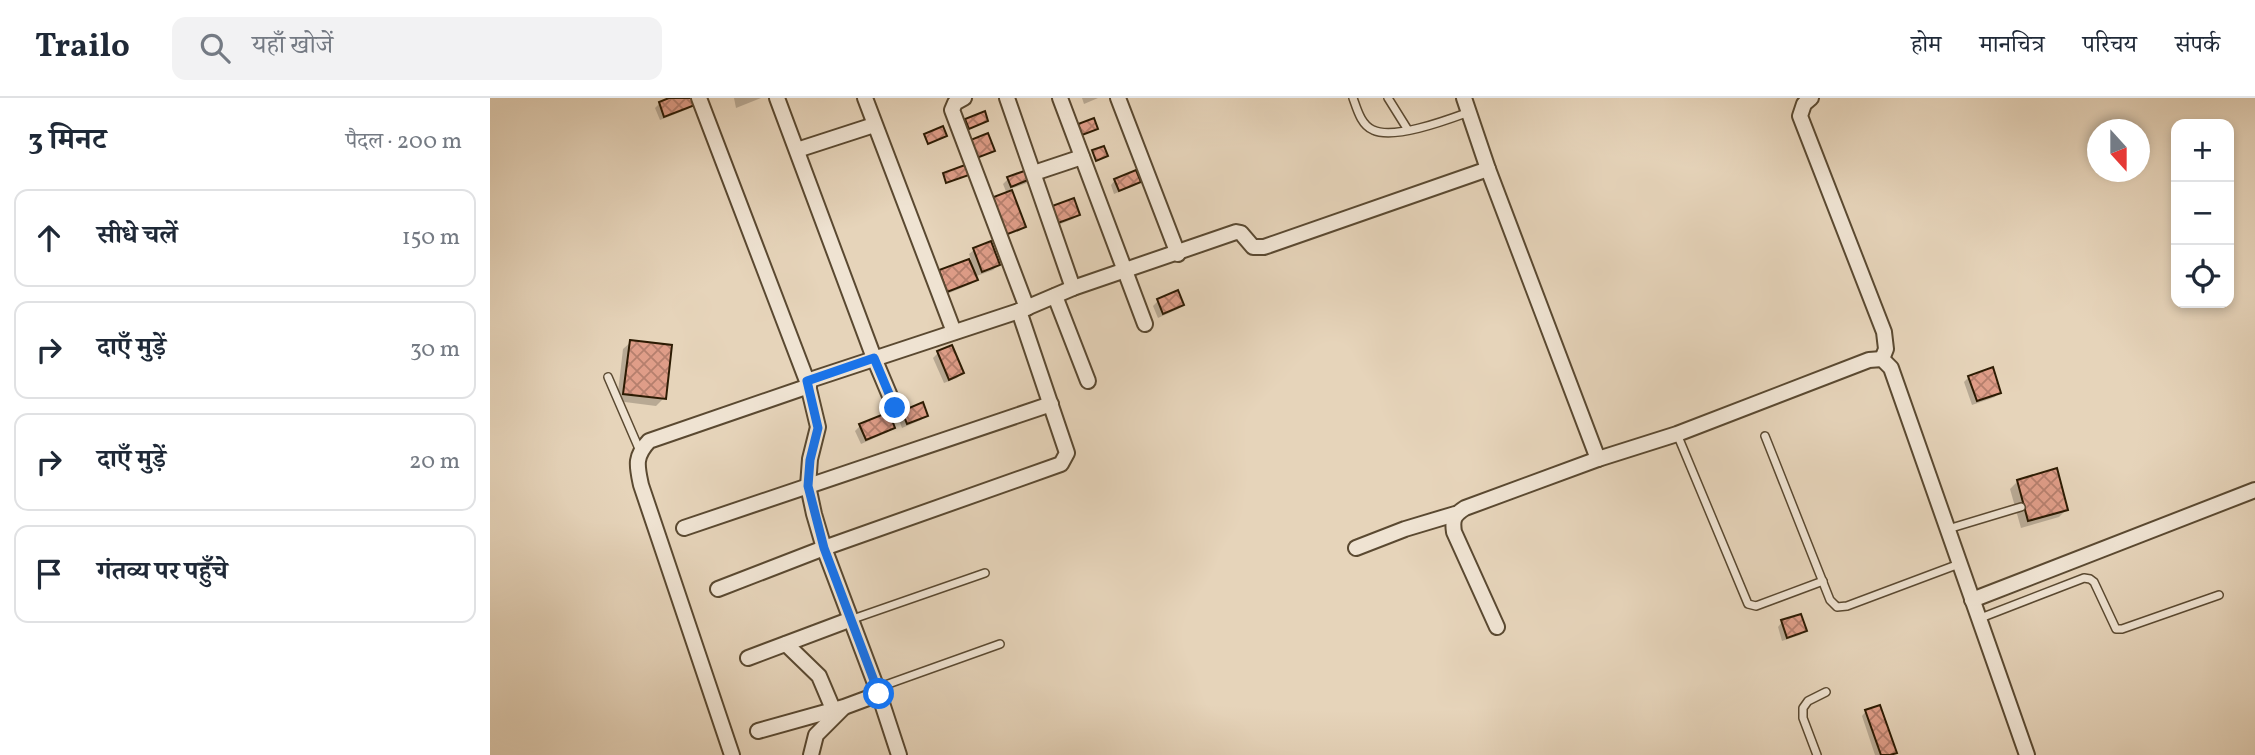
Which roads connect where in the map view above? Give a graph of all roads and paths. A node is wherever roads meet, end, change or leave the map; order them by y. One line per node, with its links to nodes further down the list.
1 (699, 98): 29 (street)
2 (778, 98): 14 (street)
3 (864, 98): 12 (street)
4 (964, 98): 22 (street)
5 (1007, 98): 17 (street)
6 (1060, 98): 15 (street)
7 (1118, 98): 18 (street)
8 (1353, 98): 13 (lane)
9 (1388, 98): 13 (lane)
10 (1811, 98): 26 (street)
11 (1467, 105): 13 (lane); 16 (street)
12 (874, 125): 14 (street); 24 (street)
13 (1408, 130)
14 (797, 150): 25 (street)
15 (1082, 158): 17 (street); 19 (street)
16 (1488, 169): 18 (street); 35 (street)
17 (1034, 173): 20 (street)
18 (1178, 254): 19 (street)
19 (1125, 270): 20 (street); 23 (street)
20 (1073, 288): 21 (street)
21 (1055, 296): 22 (street); 28 (street)
22 (1023, 309): 24 (street); 30 (street)
23 (1145, 324)
24 (954, 332): 25 (street)
25 (874, 358): 29 (street); 31 (street)
26 (1882, 359): 32 (street); 41 (street)
27 (608, 377): 34 (lane)
28 (1088, 381)
29 (808, 383): 34 (street); 36 (street)
30 (1051, 404): 36 (street); 42 (street)
31 (895, 408)
32 (1676, 434): 35 (street); 46 (lane)
33 (1765, 436): 46 (lane)
34 (640, 451): 60 (street)
35 (1598, 459): 39 (street)
36 (808, 486): 40 (street); 42 (street)
37 (2255, 490): 49 (street)
38 (2021, 507): 41 (lane)
39 (1455, 514): 43 (street); 52 (street)
40 (684, 528)
41 (1947, 530): 44 (street)
42 (824, 548): 47 (street); 51 (street)
43 (1356, 548)
44 (1959, 564): 46 (lane); 49 (street)
45 (985, 573): 51 (lane)
46 (1823, 581)
47 (718, 589)
48 (2219, 595): 50 (lane)
49 (1972, 600): 50 (street)
50 (1978, 619): 64 (street)
51 (849, 620): 53 (street); 56 (street)
52 (1497, 627)
53 (786, 643): 55 (street); 58 (street)
54 (1000, 644): 56 (lane)
55 (748, 658)
56 (878, 691): 58 (street); 62 (street)
57 (1826, 692): 63 (lane)
58 (839, 708): 59 (street); 61 (street)
59 (758, 731)
60 (732, 755)
61 (811, 755)
62 (899, 755)
63 (1817, 755)
64 (2027, 755)

